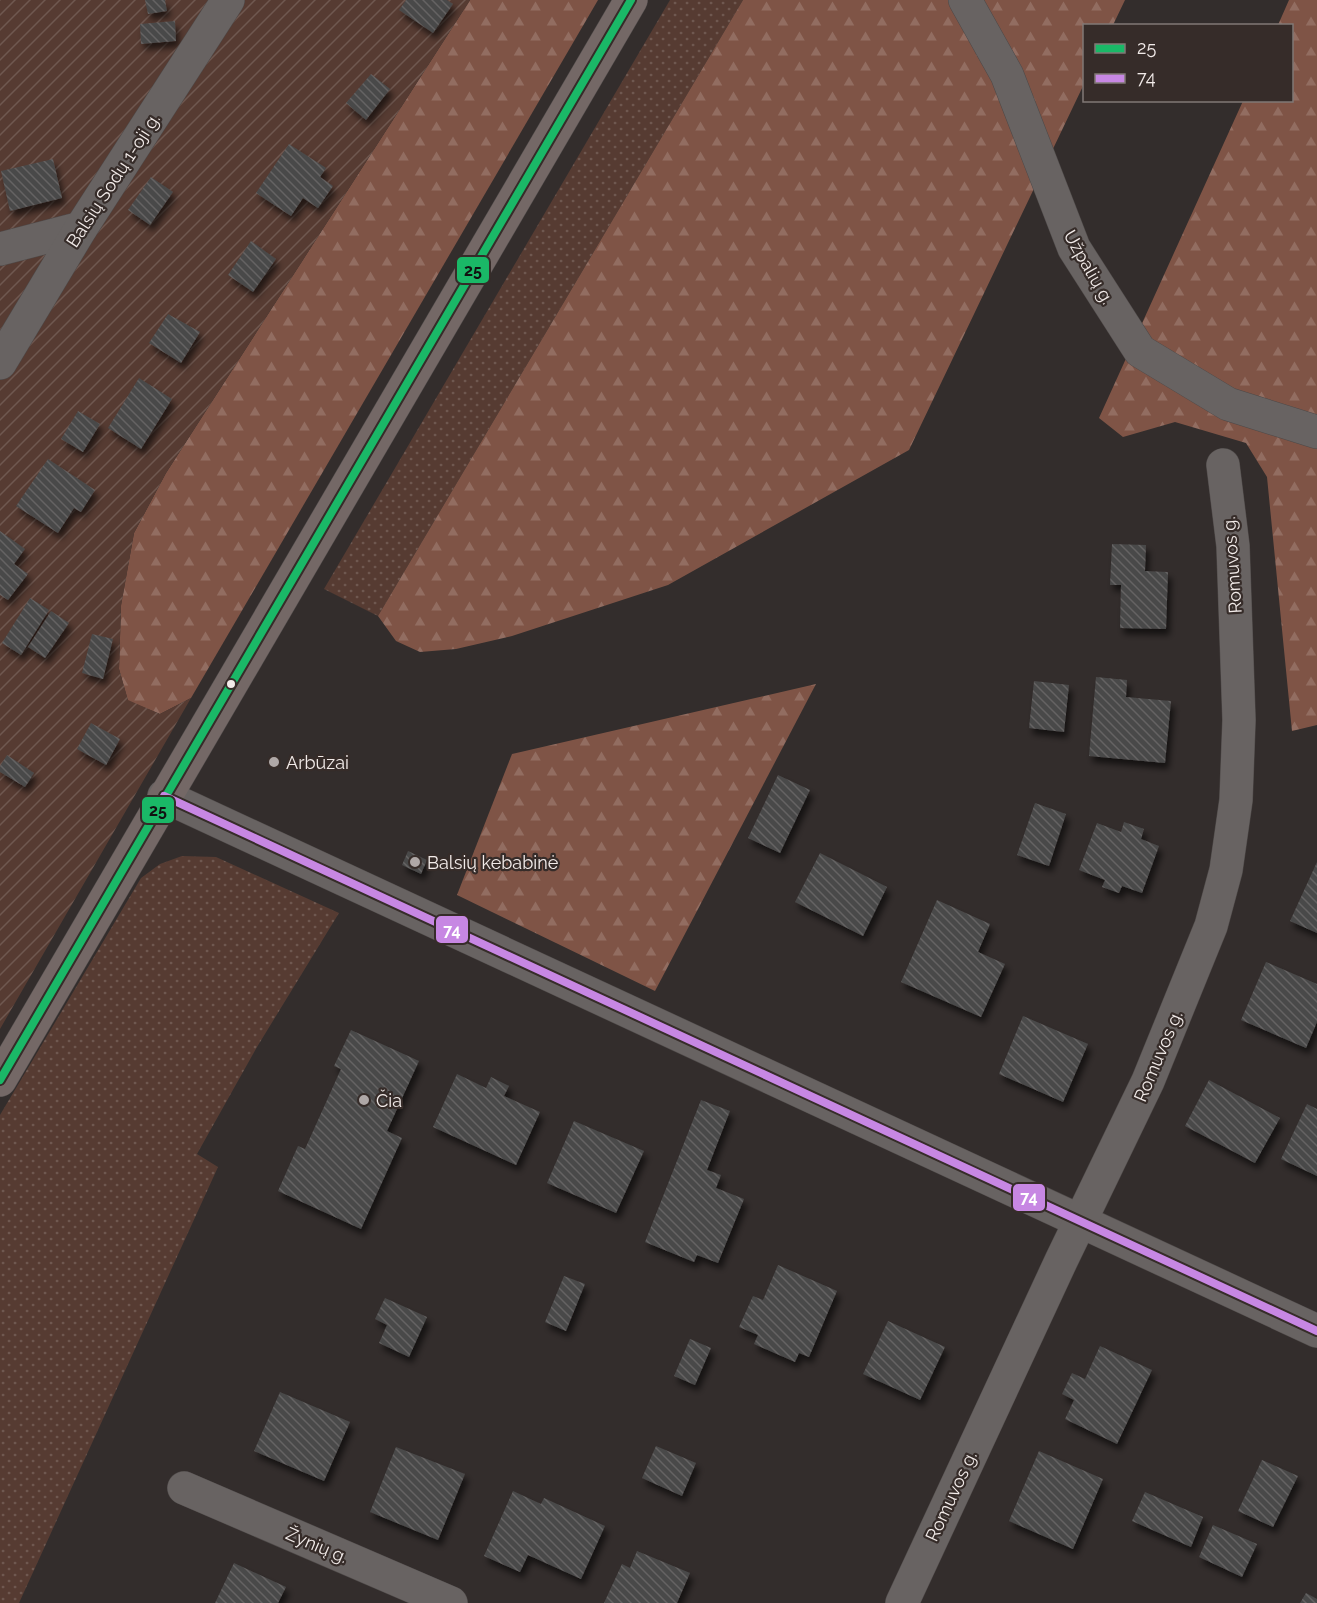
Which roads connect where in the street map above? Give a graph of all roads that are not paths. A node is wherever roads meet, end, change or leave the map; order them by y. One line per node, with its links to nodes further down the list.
1 (228, 0): 4 (street, Balsių Sodų 1-oji g.)
2 (631, 0): 9 (main road)
3 (965, 0): 7 (street, Užpalių g.)
4 (81, 228): 5 (street); 6 (street, Balsių Sodų 1-oji g.)
5 (0, 249)
6 (0, 363)
7 (1317, 432)
8 (1223, 465): 11 (street, Romuvos g.)
9 (164, 796): 10 (main road); 11 (street)
10 (0, 1080)
11 (1080, 1222): 12 (street); 15 (street, Romuvos g.)
12 (1317, 1331)
13 (184, 1488): 14 (street, Žynių g.)
14 (451, 1603)
15 (902, 1603)

